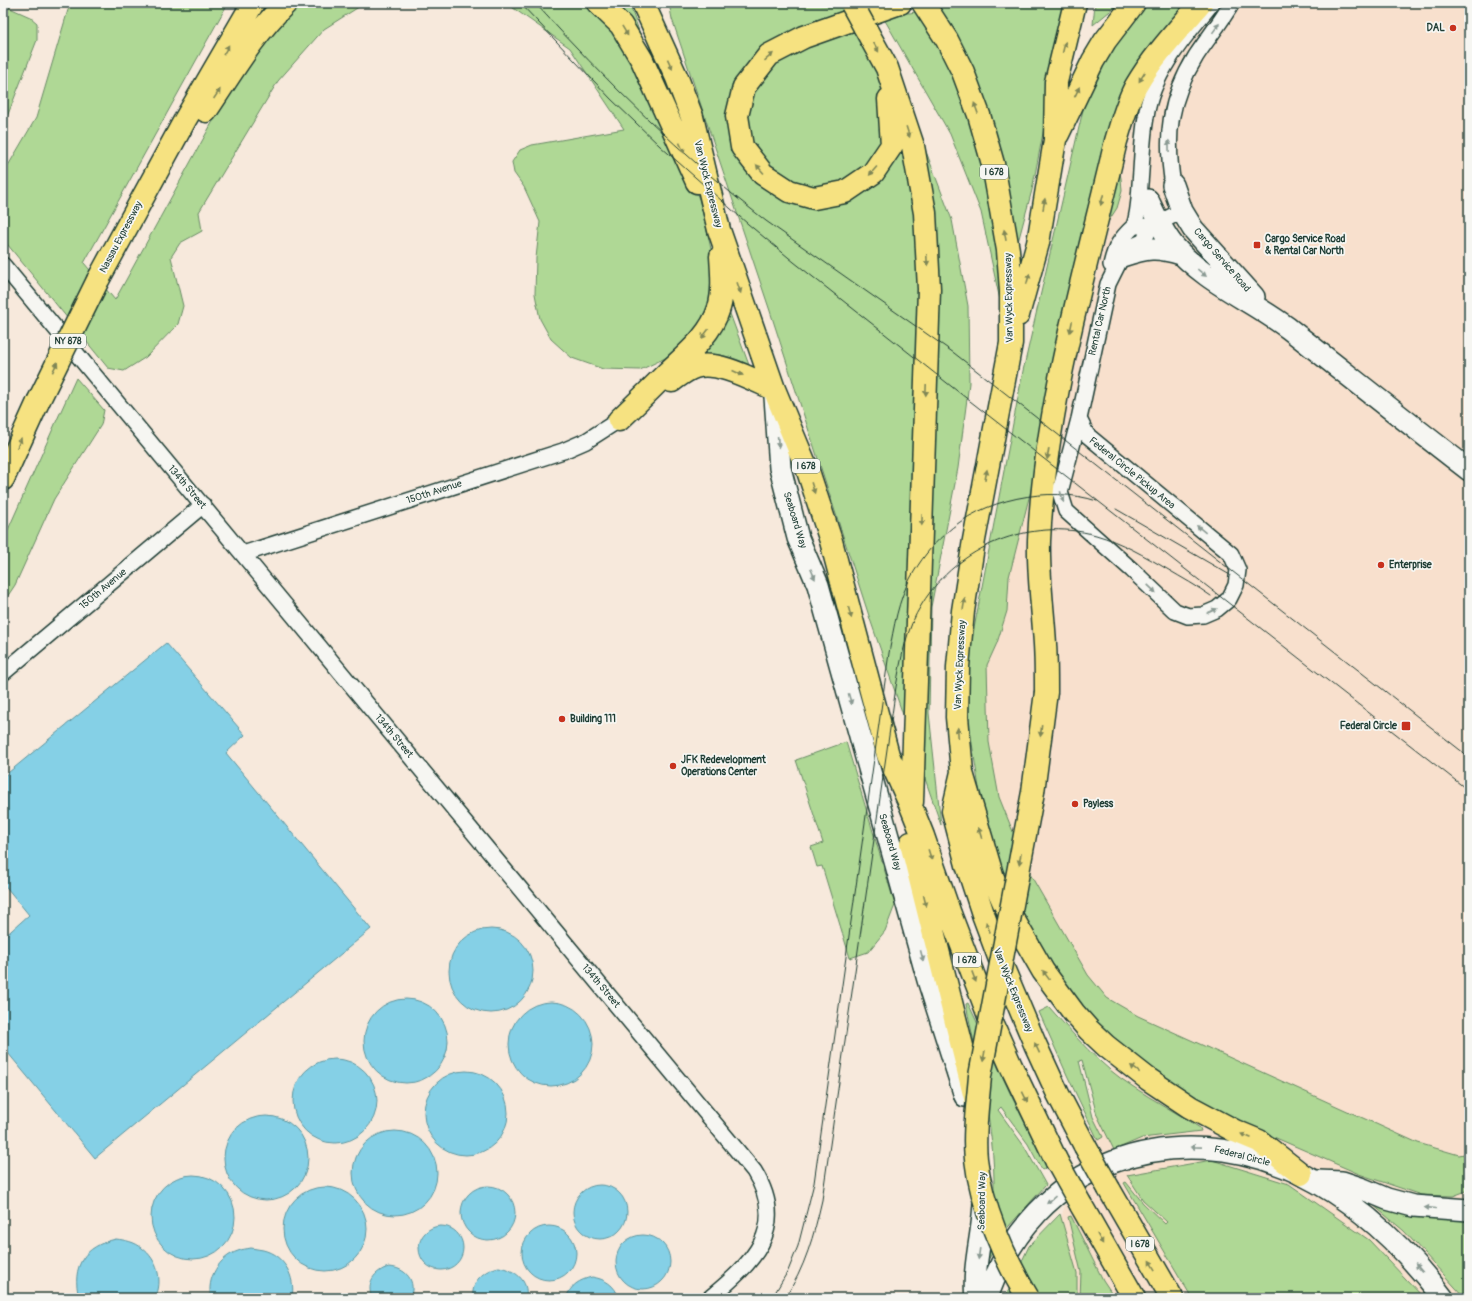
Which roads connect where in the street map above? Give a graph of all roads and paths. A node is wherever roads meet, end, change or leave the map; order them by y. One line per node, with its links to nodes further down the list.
1 (253, 3): 22 (highway, Nassau Expressway / NY 878, one-way to 1)
2 (286, 3): 22 (highway, one-way to 2)
3 (598, 3): 21 (highway, one-way to 21)
4 (643, 3): 21 (highway, Van Wyck Expressway / I 678, one-way to 21)
5 (851, 3): 13 (highway, one-way to 13, bridge)
6 (900, 3): 13 (highway, one-way to 6)
7 (1075, 3): 14 (highway, one-way to 7)
8 (1134, 3): 14 (highway, one-way to 8)
9 (1201, 3): 46 (highway, one-way to 46, bridge)
10 (1212, 3): 15 (street, Cargo Service Road)
11 (1232, 3): 16 (street, Cargo Service Road, one-way to 11)
12 (926, 8): 28 (highway, Van Wyck Expressway / I 678, one-way to 12)
13 (887, 68): 39 (highway, one-way to 39)
14 (1055, 140): 28 (highway, one-way to 14)
15 (1141, 176): 17 (street, Cargo Service Road); 20 (street)
16 (1173, 185): 18 (street, Cargo Service Road)
17 (1148, 200): 19 (street, Cargo Service Road)
18 (1182, 211): 19 (street); 27 (street, Cargo Service Road)
19 (1154, 224): 20 (street); 23 (street, Cargo Service Road); 24 (street, Rental Car North)
20 (1134, 226): 26 (street)
21 (719, 230): 29 (highway, Van Wyck Expressway / I 678, one-way to 29); 31 (highway, one-way to 31)
22 (124, 231): 33 (highway, Nassau Expressway / NY 878, one-way to 22, bridge)
23 (1181, 254): 24 (street); 27 (street, Cargo Service Road, one-way to 27)
24 (1122, 256): 26 (street, Rental Car North)
25 (4, 267): 34 (street, 134th Street)
26 (1108, 284): 30 (street, Rental Car North)
27 (1271, 315): 32 (street, Cargo Service Road)
28 (1011, 344): 38 (highway, Van Wyck Expressway / I 678, one-way to 28)
29 (774, 389): 31 (highway, one-way to 29); 37 (highway, Van Wyck Expressway / I 678, one-way to 37); 40 (street, Seaboard Way, one-way to 40)
30 (1079, 419): 30 (street, Federal Circle Pickup Area, one-way to 30)
31 (619, 420): 35 (street, 150th Avenue)
32 (1469, 470)
33 (3, 479)
34 (203, 505): 35 (street, 134th Street); 36 (street, 150th Avenue)
35 (243, 554): 43 (street, 134th Street)
36 (3, 672)
37 (888, 755): 39 (highway, Van Wyck Expressway / I 678); 40 (highway, one-way to 40)
38 (962, 772): 41 (highway, one-way to 38); 48 (highway, Van Wyck Expressway / I 678, one-way to 38, bridge)
39 (911, 806): 47 (highway, Van Wyck Expressway / I 678, one-way to 47, bridge)
40 (984, 1173): 44 (street, Seaboard Way, one-way to 44)
41 (1307, 1177): 42 (street, one-way to 41); 45 (street, Federal Circle, one-way to 45); 49 (street, Federal Circle, one-way to 41)
42 (1469, 1210)
43 (710, 1298)
44 (976, 1298)
45 (986, 1298)
46 (1028, 1298)
47 (1134, 1298)
48 (1172, 1298)
49 (1443, 1298)

